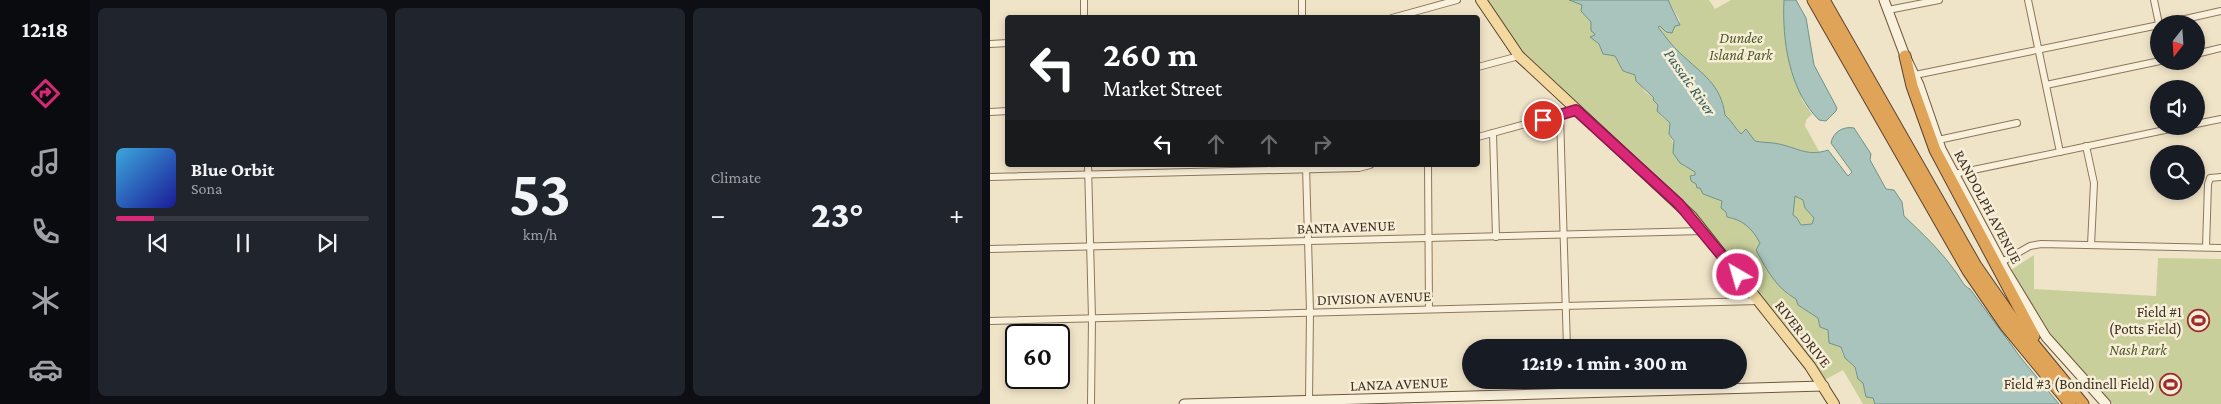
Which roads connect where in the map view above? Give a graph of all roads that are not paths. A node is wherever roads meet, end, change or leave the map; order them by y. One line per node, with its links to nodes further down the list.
1 (1084, 0): 14 (street)
2 (1302, 0): 15 (street)
3 (1456, 0): 16 (street)
4 (1481, 0): 25 (main road, RIVER DRIVE)
5 (1805, 0): 31 (highway)
6 (1813, 0): 31 (highway)
7 (1824, 0): 79 (highway)
8 (1884, 0): 12 (street, RANDOLPH AVENUE)
9 (1939, 0): 12 (street)
10 (2028, 0): 23 (street)
11 (2154, 0): 17 (street)
12 (1888, 10): 26 (street, RANDOLPH AVENUE)
13 (2221, 12): 18 (street)
14 (1084, 15)
15 (1302, 15)
16 (1403, 15)
17 (2157, 15)
18 (2205, 15)
19 (2150, 26): 23 (street)
20 (990, 44): 21 (street)
21 (1005, 44)
22 (2221, 48): 24 (street)
23 (2038, 49): 29 (street); 30 (street)
24 (2205, 52)
25 (1519, 56): 28 (street); 32 (main road, RIVER DRIVE)
26 (1905, 56): 29 (street, RANDOLPH AVENUE); 79 (highway)
27 (2150, 63): 30 (street)
28 (1480, 66)
29 (1914, 75): 42 (street, RANDOLPH AVENUE)
30 (2046, 85): 44 (street)
31 (1873, 105): 78 (highway)
32 (1576, 110): 35 (street); 53 (main road, RIVER DRIVE)
33 (1005, 111): 34 (street)
34 (990, 112)
35 (1560, 115): 39 (street); 54 (street)
36 (2221, 119): 37 (street)
37 (2205, 122)
38 (2016, 123): 42 (street)
39 (1492, 133): 41 (street); 56 (street)
40 (2150, 133): 43 (street)
41 (1480, 136)
42 (1938, 140): 50 (street, RANDOLPH AVENUE)
43 (2086, 146): 44 (street); 58 (street)
44 (2060, 152): 50 (street)
45 (1088, 167): 49 (street)
46 (1306, 167): 47 (street); 49 (street); 57 (street)
47 (1363, 167)
48 (1428, 167): 55 (street)
49 (1089, 174): 51 (street); 59 (street)
50 (1954, 174): 63 (street, RANDOLPH AVENUE)
51 (990, 177)
52 (2221, 177): 60 (street)
53 (1703, 231): 54 (street, BANTA AVENUE); 64 (main road, RIVER DRIVE)
54 (1564, 235): 56 (street, BANTA AVENUE); 65 (street)
55 (1427, 237): 56 (street, BANTA AVENUE); 57 (street, BANTA AVENUE); 66 (street)
56 (1496, 237)
57 (1307, 240): 59 (street, BANTA AVENUE); 67 (street)
58 (2091, 245): 60 (street); 63 (street)
59 (1090, 247): 62 (street, BANTA AVENUE); 68 (street)
60 (2206, 248): 61 (street)
61 (2221, 248)
62 (990, 249)
63 (2002, 262): 80 (street, RANDOLPH AVENUE)
64 (1759, 301): 65 (street, DIVISION AVENUE); 71 (main road, RIVER DRIVE)
65 (1566, 306): 66 (street, DIVISION AVENUE); 70 (street)
66 (1429, 309): 67 (street, DIVISION AVENUE)
67 (1310, 312): 68 (street, DIVISION AVENUE); 74 (street)
68 (1092, 318): 69 (street, DIVISION AVENUE); 75 (street)
69 (990, 321)
70 (1567, 339)
71 (1824, 386): 73 (street, LANZA AVENUE); 77 (main road, RIVER DRIVE)
72 (1568, 389): 73 (street)
73 (1568, 394): 74 (street, LANZA AVENUE)
74 (1309, 401): 76 (street, LANZA AVENUE)
75 (1091, 404)
76 (1184, 404)
77 (1834, 404)
78 (2070, 404)
79 (2084, 404)
80 (2106, 404)

